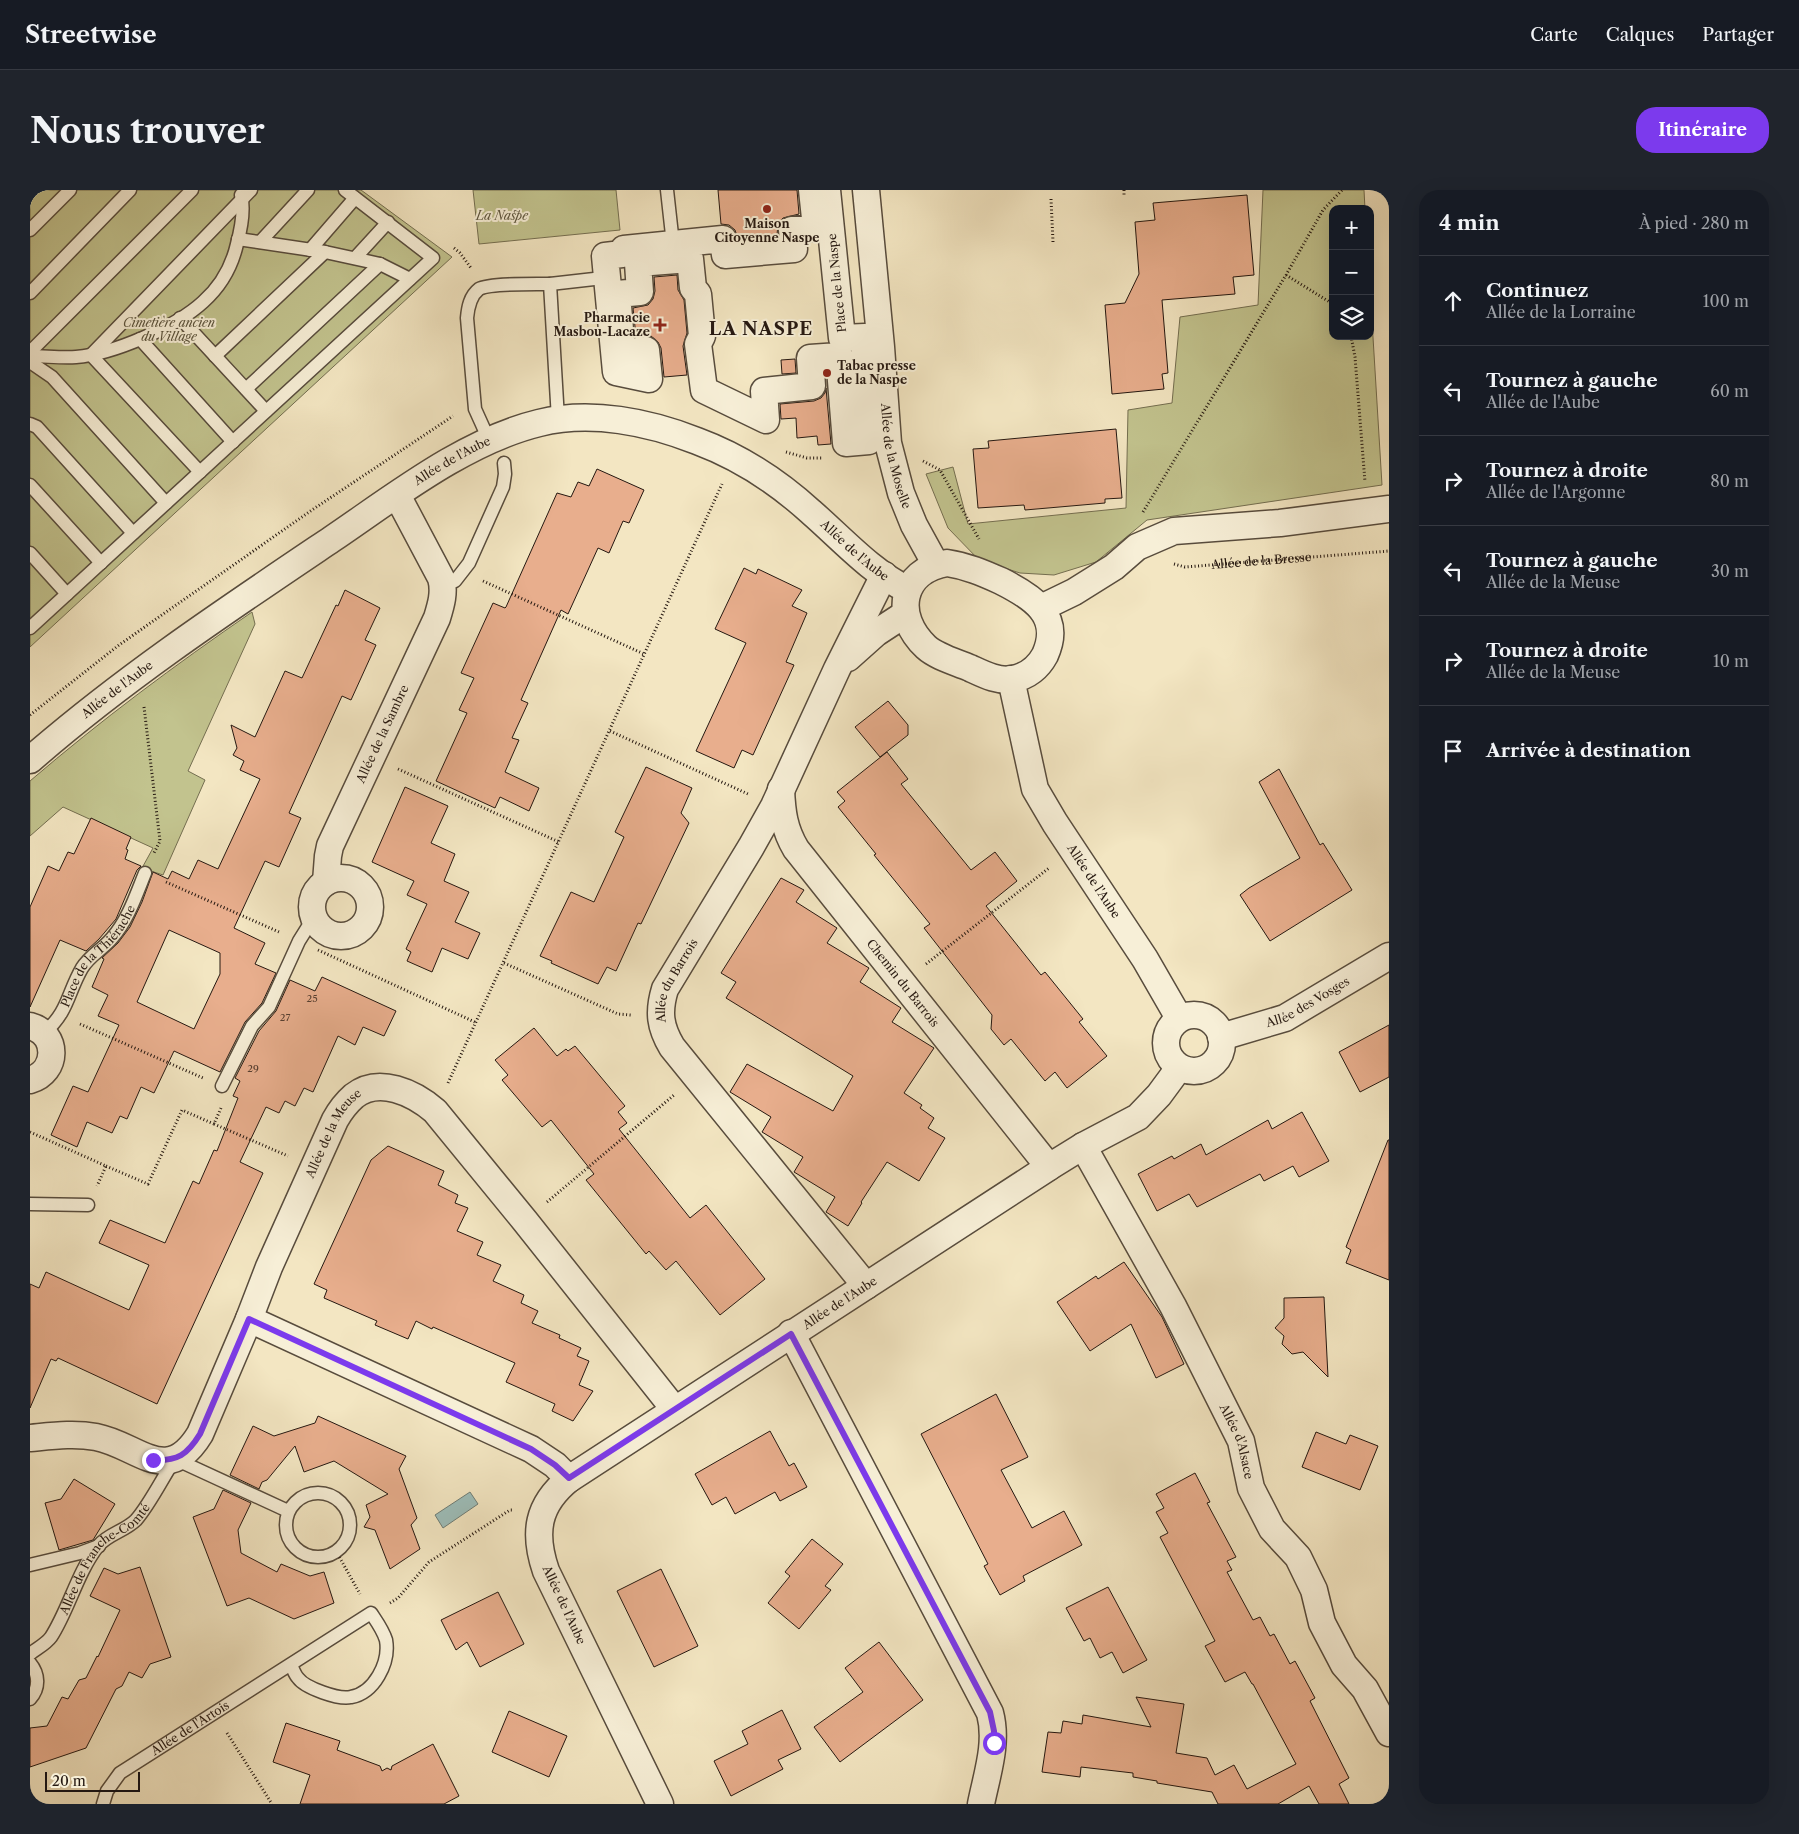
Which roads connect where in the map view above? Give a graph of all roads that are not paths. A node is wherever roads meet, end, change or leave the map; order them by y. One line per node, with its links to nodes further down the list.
1 (70, 190): 13 (lane)
2 (130, 190): 24 (lane)
3 (192, 190): 27 (lane)
4 (308, 190): 15 (lane)
5 (345, 190): 11 (lane)
6 (667, 190): 16 (lane)
7 (812, 190): 16 (street, Place de la Naspe)
8 (827, 190): 16 (street, Place de la Naspe)
9 (866, 190): 47 (street, Allée de la Moselle)
10 (244, 193): 14 (lane); 28 (lane)
11 (355, 198): 12 (lane); 17 (lane)
12 (388, 222): 19 (lane); 22 (lane)
13 (30, 230)
14 (238, 239): 15 (lane); 25 (lane)
15 (260, 242): 17 (lane)
16 (673, 244)
17 (310, 250): 18 (lane)
18 (325, 252): 19 (lane); 30 (lane)
19 (355, 258): 20 (lane)
20 (380, 264): 22 (lane); 32 (lane)
21 (603, 278): 23 (lane)
22 (410, 279): 33 (lane)
23 (550, 284): 34 (lane); 36 (lane)
24 (30, 293)
25 (180, 318): 26 (lane); 30 (lane)
26 (140, 339): 28 (lane); 37 (lane)
27 (30, 352)
28 (91, 355): 29 (lane); 39 (lane)
29 (30, 356)
30 (215, 356): 32 (lane)
31 (30, 362): 42 (lane)
32 (246, 389): 33 (lane)
33 (266, 411): 37 (lane)
34 (558, 419): 36 (street, Allée de l'Aube); 48 (street, Allée de l'Aube)
35 (30, 424): 44 (lane)
36 (489, 440): 41 (street, Allée de l'Aube)
37 (233, 442): 39 (lane)
38 (504, 463): 49 (lane, Allée de la Sambre)
39 (200, 472): 42 (lane)
40 (30, 485): 46 (lane)
41 (397, 495): 49 (street, Allée de la Sambre); 56 (street, Allée de l'Aube)
42 (166, 503): 44 (lane)
43 (1378, 511): 52 (street)
44 (133, 533): 46 (lane)
45 (30, 553): 50 (lane)
46 (101, 563): 50 (lane)
47 (936, 565): 51 (street); 52 (street)
48 (884, 576): 51 (street, Allée de l'Aube); 54 (street, Allée du Barrois)
49 (453, 579): 59 (street, Allée de la Sambre)
50 (67, 594): 53 (lane)
51 (906, 602): 54 (street, Allée du Barrois); 55 (street)
52 (1041, 608): 55 (street)
53 (32, 621)
54 (837, 669): 57 (street, Allée du Barrois)
55 (1011, 679): 62 (street, Allée de l'Aube)
56 (30, 760)
57 (778, 797): 69 (street, Chemin du Barrois); 72 (street, Allée du Barrois)
58 (145, 873): 63 (lane, Place de la Thiérache)
59 (326, 882): 60 (street, Allée de la Sambre); 60 (street)
60 (314, 917): 67 (lane, Allée de la Sambre)
61 (1389, 956): 64 (street, Allée des Vosges)
62 (1179, 1018): 64 (street); 65 (street)
63 (45, 1025): 66 (street)
64 (1221, 1037): 65 (street)
65 (1177, 1066): 68 (street, Allée de l'Aube)
66 (30, 1080)
67 (222, 1086)
68 (1083, 1146): 69 (street, Allée de l'Aube); 86 (street, Allée d'Alsace)
69 (1049, 1167): 72 (street, Allée de l'Aube)
70 (30, 1204): 71 (lane)
71 (88, 1205)
72 (866, 1286): 74 (street, Allée de l'Aube)
73 (249, 1319): 75 (street, Allée de la Meuse); 77 (street, Allée de la Meuse); 78 (street)
74 (791, 1334): 75 (street, Allée de l'Aube); 89 (street)
75 (675, 1410): 78 (street, Allée de l'Aube)
76 (30, 1438): 77 (street)
77 (175, 1458): 79 (lane); 80 (lane, Allée de Franche-Comté)
78 (569, 1478): 88 (street, Allée de l'Aube)
79 (288, 1511): 79 (lane)
80 (98, 1546): 81 (lane); 82 (lane, Allée de Franche-Comté)
81 (30, 1565)
82 (30, 1654)
83 (30, 1663): 85 (lane)
84 (291, 1665): 84 (lane, Allée de l'Artois); 87 (lane, Allée de l'Artois)
85 (30, 1699)
86 (1389, 1733)
87 (102, 1804)
88 (660, 1804)
89 (981, 1804)

